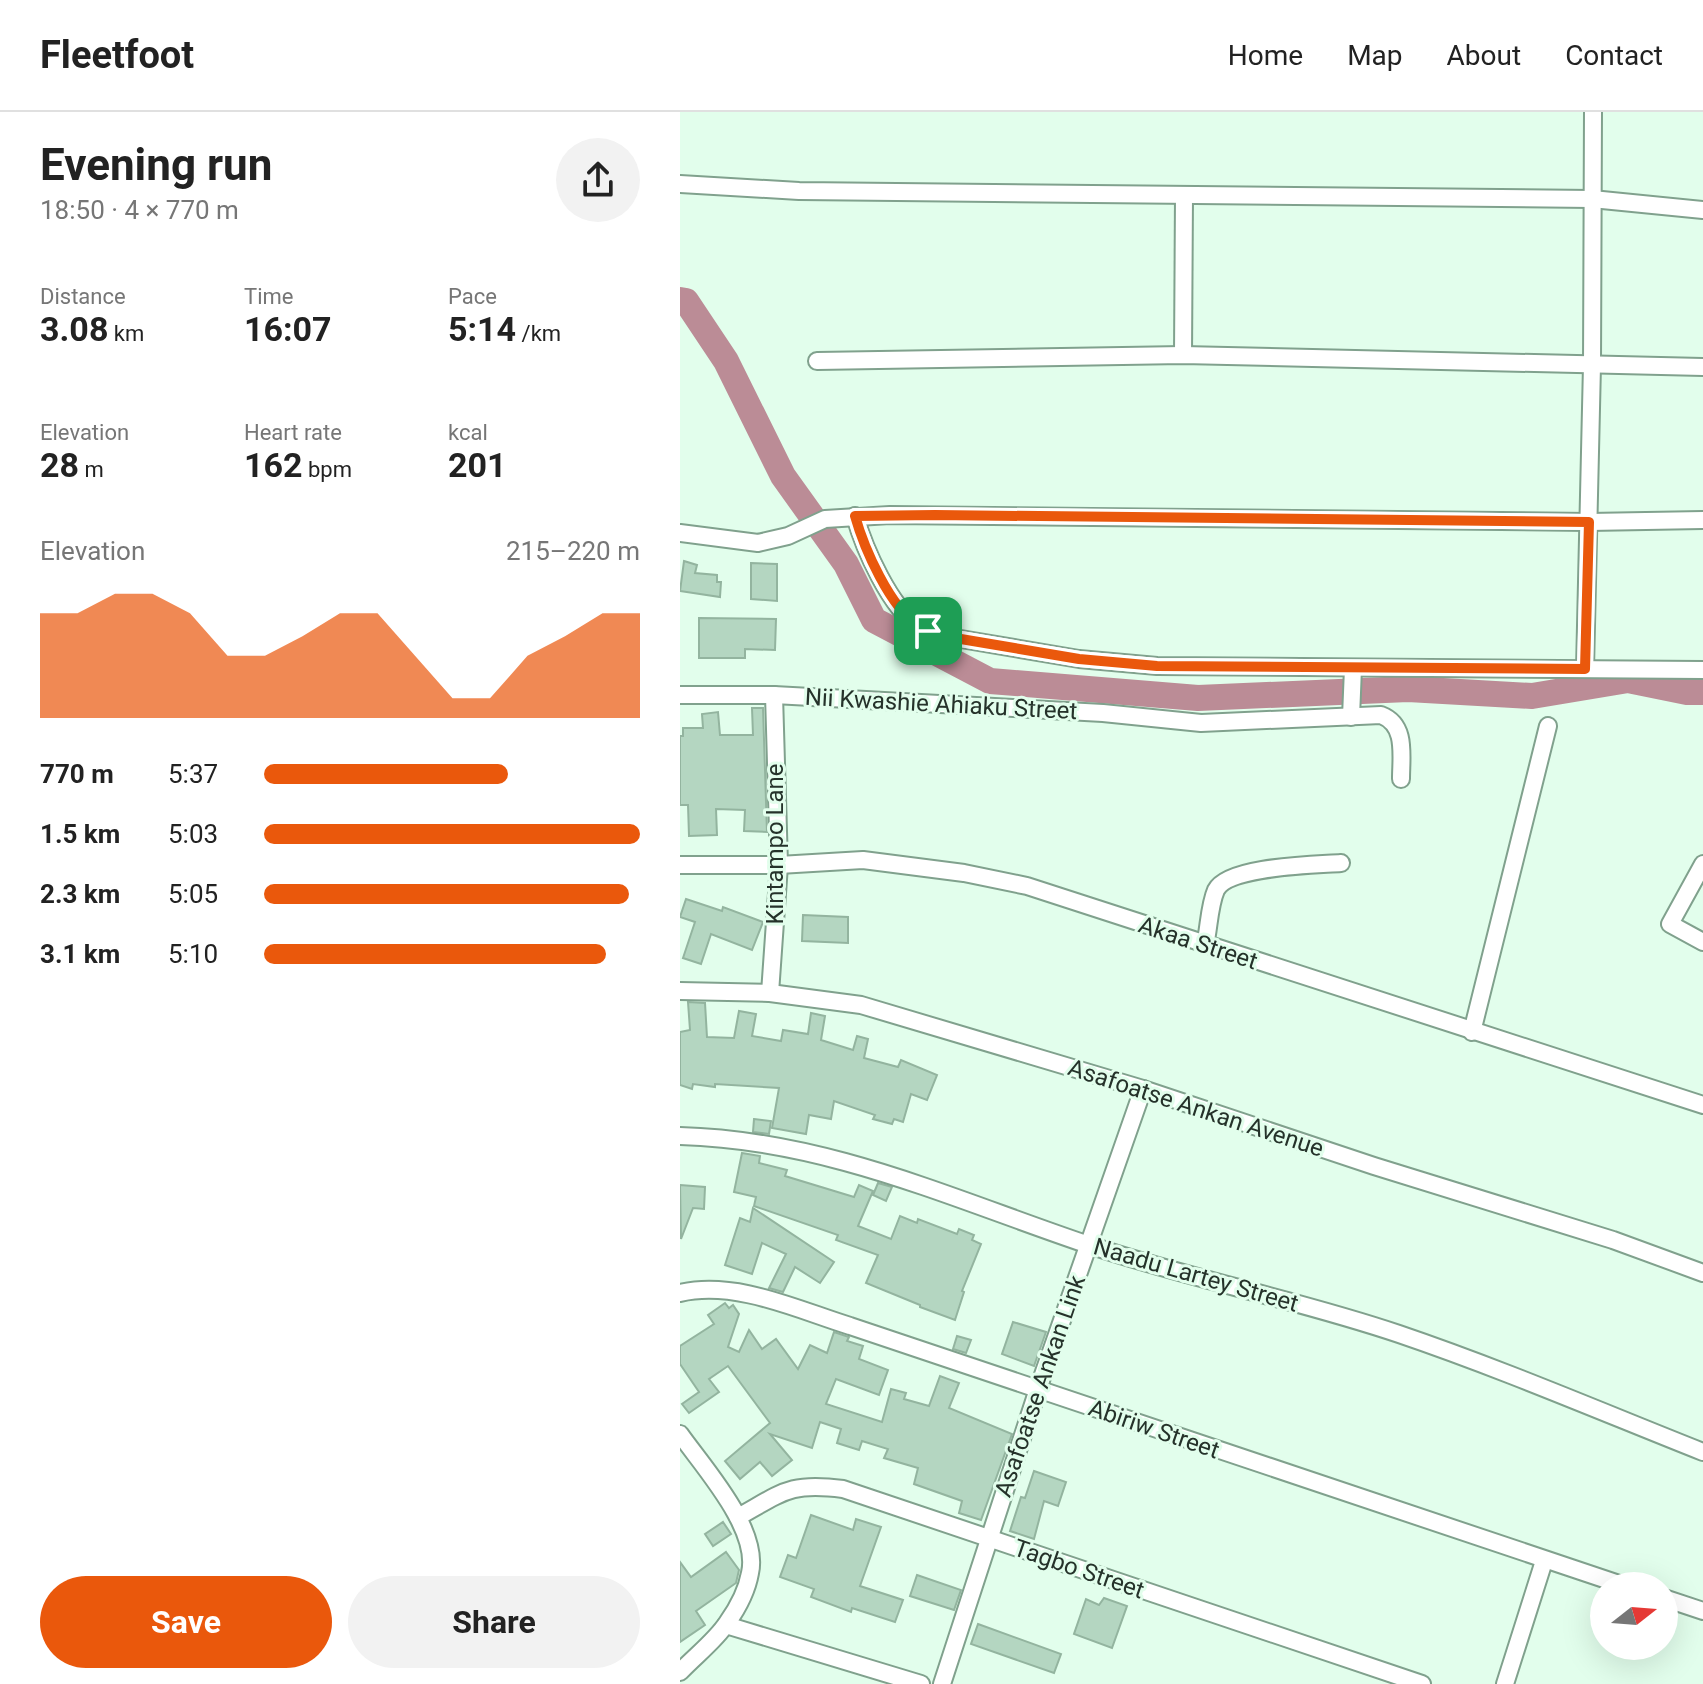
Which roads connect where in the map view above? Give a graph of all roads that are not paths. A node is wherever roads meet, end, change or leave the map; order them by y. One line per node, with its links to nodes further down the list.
1 (1593, 112): 4 (street)
2 (680, 184): 3 (street)
3 (1184, 196): 4 (street); 6 (street)
4 (1592, 199): 5 (street); 8 (street)
5 (1703, 210)
6 (1183, 355): 7 (street); 8 (street)
7 (817, 361)
8 (1592, 365): 9 (street); 12 (street)
9 (1703, 367)
10 (855, 516): 12 (street); 13 (street); 16 (street)
11 (1703, 520): 12 (street)
12 (1589, 522): 14 (street)
13 (680, 533)
14 (1585, 669): 15 (street); 16 (street)
15 (1703, 670)
16 (1353, 673): 19 (street)
17 (680, 695): 18 (street, Nii Kwashie Ahiaku Street)
18 (774, 695): 19 (street, Nii Kwashie Ahiaku Street); 25 (street, Kintampo Lane)
19 (1352, 710): 21 (street, Nii Kwashie Ahiaku Street)
20 (1548, 726): 30 (street)
21 (1401, 779)
22 (1341, 863): 27 (street)
23 (1703, 864): 26 (street)
24 (680, 865): 25 (street, Akaa Street)
25 (779, 865): 27 (street, Akaa Street); 29 (street, Kintampo Lane)
26 (1703, 942)
27 (1205, 945): 30 (street, Akaa Street)
28 (680, 991): 29 (street, Asafoatse Ankan Avenue)
29 (770, 993): 31 (street, Asafoatse Ankan Avenue)
30 (1472, 1032): 32 (street, Akaa Street)
31 (1143, 1089): 34 (street, Asafoatse Ankan Link); 35 (street, Asafoatse Ankan Avenue)
32 (1703, 1105)
33 (680, 1136): 34 (street, Naadu Lartey Street)
34 (1089, 1245): 37 (street, Asafoatse Ankan Link); 39 (street, Naadu Lartey Street)
35 (1703, 1273)
36 (680, 1293): 37 (street, Abiriw Street)
37 (1038, 1389): 41 (street, Asafoatse Ankan Link); 42 (street, Abiriw Street)
38 (680, 1434): 40 (street)
39 (1703, 1452)
40 (738, 1517): 41 (street, Tagbo Street); 46 (street)
41 (988, 1539): 49 (street, Asafoatse Ankan Link); 50 (street, Tagbo Street)
42 (1544, 1561): 43 (street, Abiriw Street); 51 (street)
43 (1590, 1575)
44 (1678, 1603): 45 (street)
45 (1703, 1611)
46 (726, 1625): 47 (street); 48 (street)
47 (680, 1672)
48 (921, 1684)
49 (942, 1684)
50 (1422, 1684)
51 (1505, 1684)

